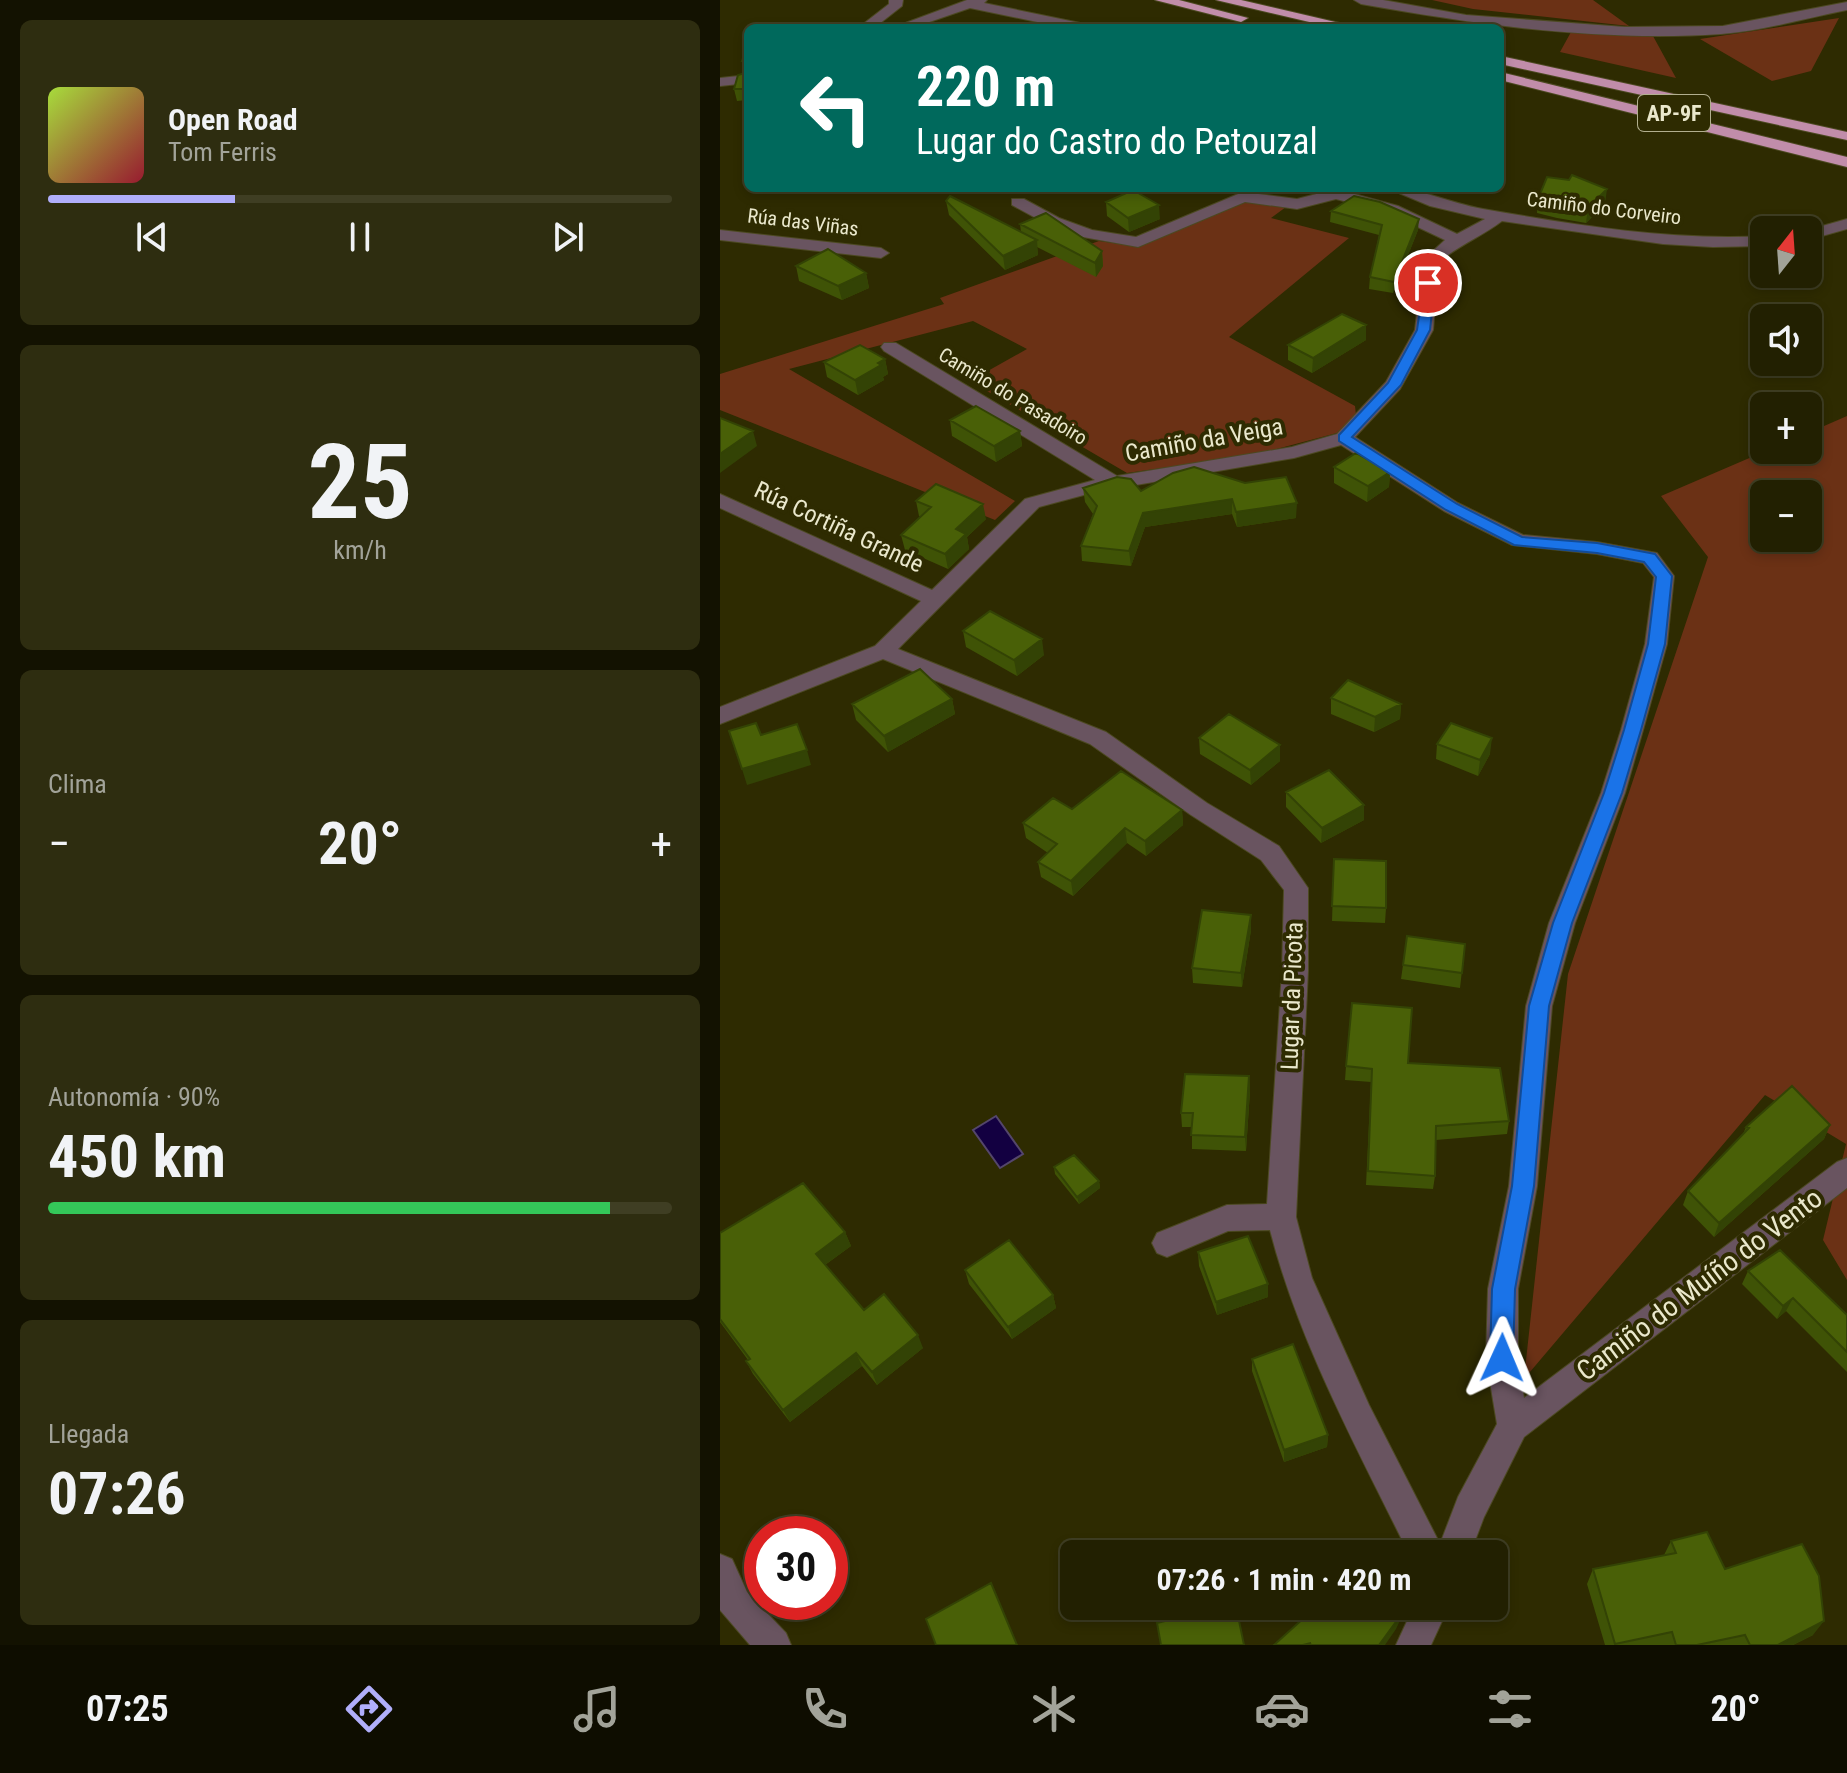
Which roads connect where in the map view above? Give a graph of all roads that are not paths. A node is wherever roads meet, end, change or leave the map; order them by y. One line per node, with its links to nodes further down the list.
1 (896, 0): 8 (street)
2 (1223, 0): 6 (highway)
3 (1361, 0): 7 (street)
4 (975, 2): 9 (street); 10 (street)
5 (1169, 2): 11 (highway)
6 (1244, 4): 12 (highway); 13 (highway)
7 (1847, 6)
8 (870, 24)
9 (911, 24)
10 (1068, 24)
11 (1271, 24)
12 (1336, 24)
13 (1342, 24)
14 (1504, 59): 20 (highway)
15 (1504, 59): 21 (highway, AP-9F)
16 (1504, 76): 22 (highway, AP-9F)
17 (1504, 76): 23 (highway)
18 (744, 79): 19 (street)
19 (720, 82)
20 (1847, 127)
21 (1847, 136)
22 (1847, 151)
23 (1847, 162)
24 (1406, 192): 26 (street, Camiño do Corveiro)
25 (1018, 202): 30 (street)
26 (1496, 218): 30 (street); 31 (street, Camiño do Corveiro)
27 (1847, 224): 28 (street)
28 (1822, 231)
29 (720, 235): 32 (street, Rúa das Viñas)
30 (1454, 241): 34 (street)
31 (1750, 241)
32 (881, 253)
33 (890, 347): 35 (street, Camiño do Pasadoiro)
34 (1344, 438): 35 (street, Camiño da Veiga); 43 (street)
35 (1113, 482): 37 (street, Camiño da Veiga)
36 (720, 500): 37 (street, Rúa Cortiña Grande)
37 (936, 600): 38 (street, Camiño da Veiga)
38 (883, 651): 39 (street, Camiño da Veiga); 41 (street, Lugar da Picota)
39 (720, 716)
40 (1847, 1171): 43 (street, Camiño do Muíño do Vento)
41 (1281, 1217): 42 (street); 44 (street, Lugar da Picota)
42 (1167, 1243)
43 (1513, 1426): 45 (street)
44 (1420, 1540)
45 (1458, 1540)
46 (720, 1571): 48 (street)
47 (1425, 1620): 49 (street)
48 (774, 1645)
49 (1413, 1645)

